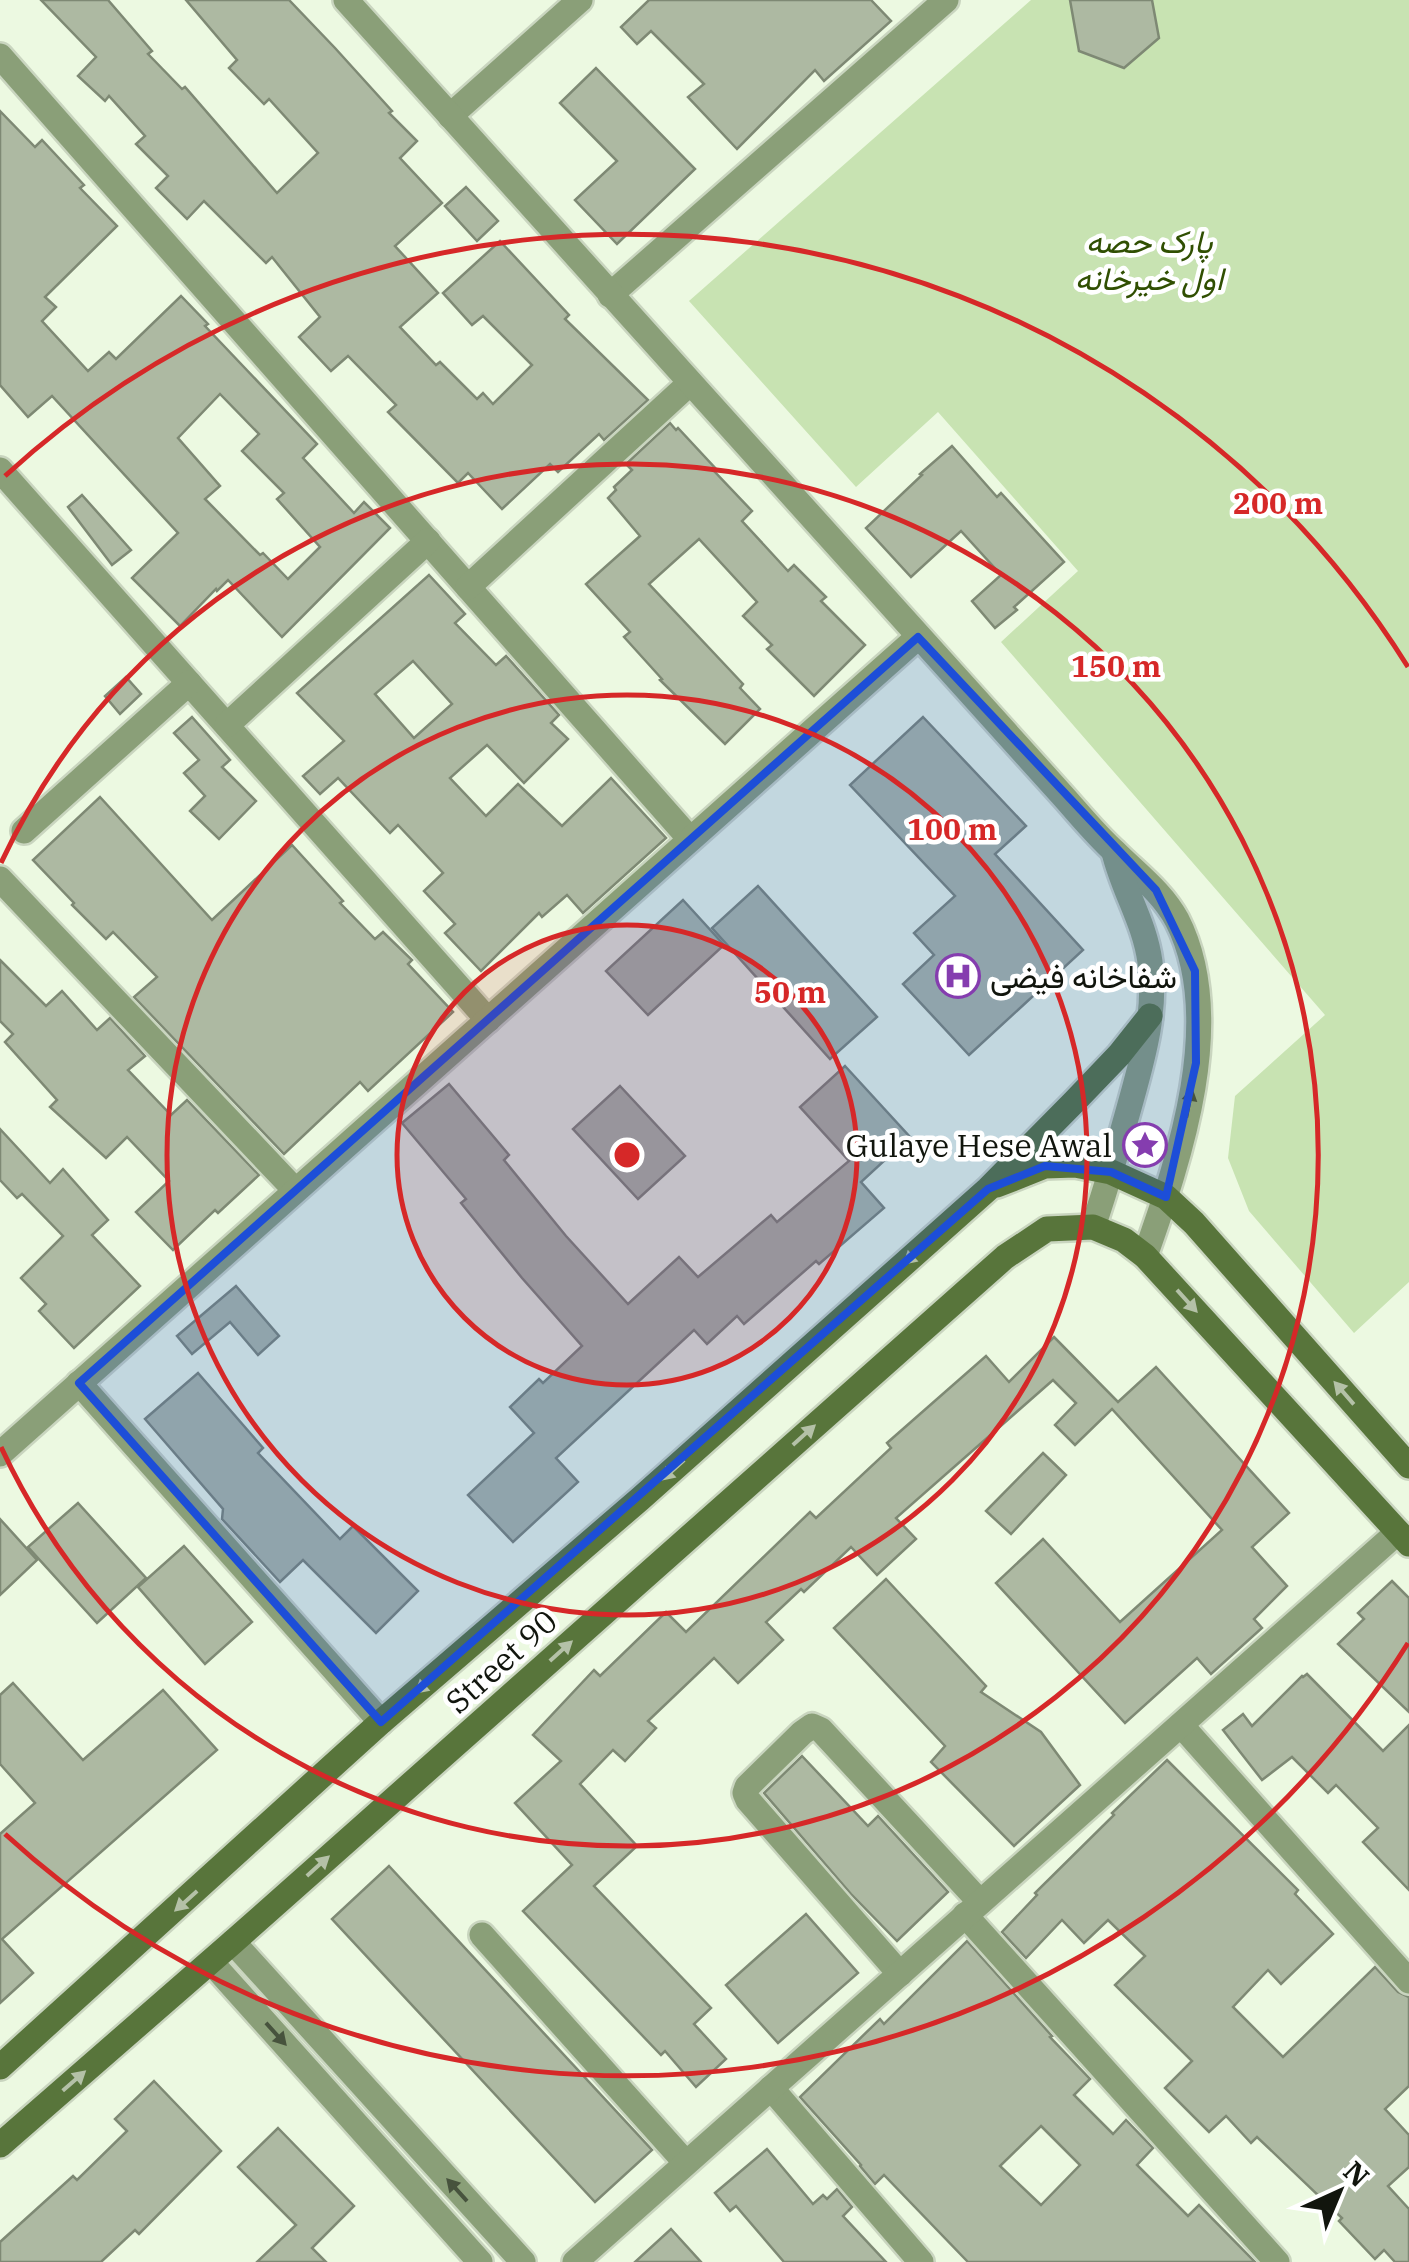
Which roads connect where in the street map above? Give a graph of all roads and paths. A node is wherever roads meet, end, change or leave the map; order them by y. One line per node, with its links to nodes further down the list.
1 (346, 0): 5 (street)
2 (580, 0): 5 (street)
3 (946, 0): 6 (street)
4 (0, 56): 9 (street)
5 (450, 116): 6 (street)
6 (610, 295): 7 (street)
7 (690, 383): 10 (street); 11 (street)
8 (0, 470): 12 (street)
9 (428, 542): 10 (street); 13 (street)
10 (468, 587): 15 (street)
11 (918, 637): 15 (street); 16 (street)
12 (189, 683): 13 (street); 14 (street)
13 (227, 725): 19 (street)
14 (24, 831)
15 (690, 839): 19 (street)
16 (1114, 852): 18 (street); 23 (street, one-way to 16)
17 (0, 879): 22 (street)
18 (1150, 1016): 20 (street); 21 (main road, Street 90)
19 (488, 1020): 22 (street)
20 (1111, 1172): 21 (main road); 23 (main road); 24 (street)
21 (988, 1188): 30 (main road, Street 90, one-way to 30)
22 (295, 1190): 26 (street)
23 (1166, 1197): 25 (street); 28 (main road, one-way to 23)
24 (1093, 1227): 25 (main road); 34 (main road, Street 90, one-way to 24)
25 (1146, 1256): 29 (main road, one-way to 29)
26 (80, 1383): 27 (street); 30 (street)
27 (0, 1454)
28 (1409, 1466)
29 (1403, 1538): 31 (street)
30 (381, 1722): 38 (main road, Street 90, one-way to 38)
31 (1181, 1725): 32 (street); 37 (street)
32 (973, 1908): 36 (street); 36 (street); 46 (street)
33 (482, 1935): 41 (street)
34 (233, 1942): 35 (main road, Street 90); 43 (street, one-way to 34)
35 (210, 1962): 40 (main road, Street 90, one-way to 35); 42 (street, one-way to 42)
36 (900, 1974): 39 (street)
37 (1409, 1981)
38 (0, 2067)
39 (772, 2088): 41 (street); 45 (street)
40 (0, 2144)
41 (686, 2162): 44 (street)
42 (480, 2262)
43 (523, 2262)
44 (575, 2262)
45 (921, 2262)
46 (1277, 2262)

